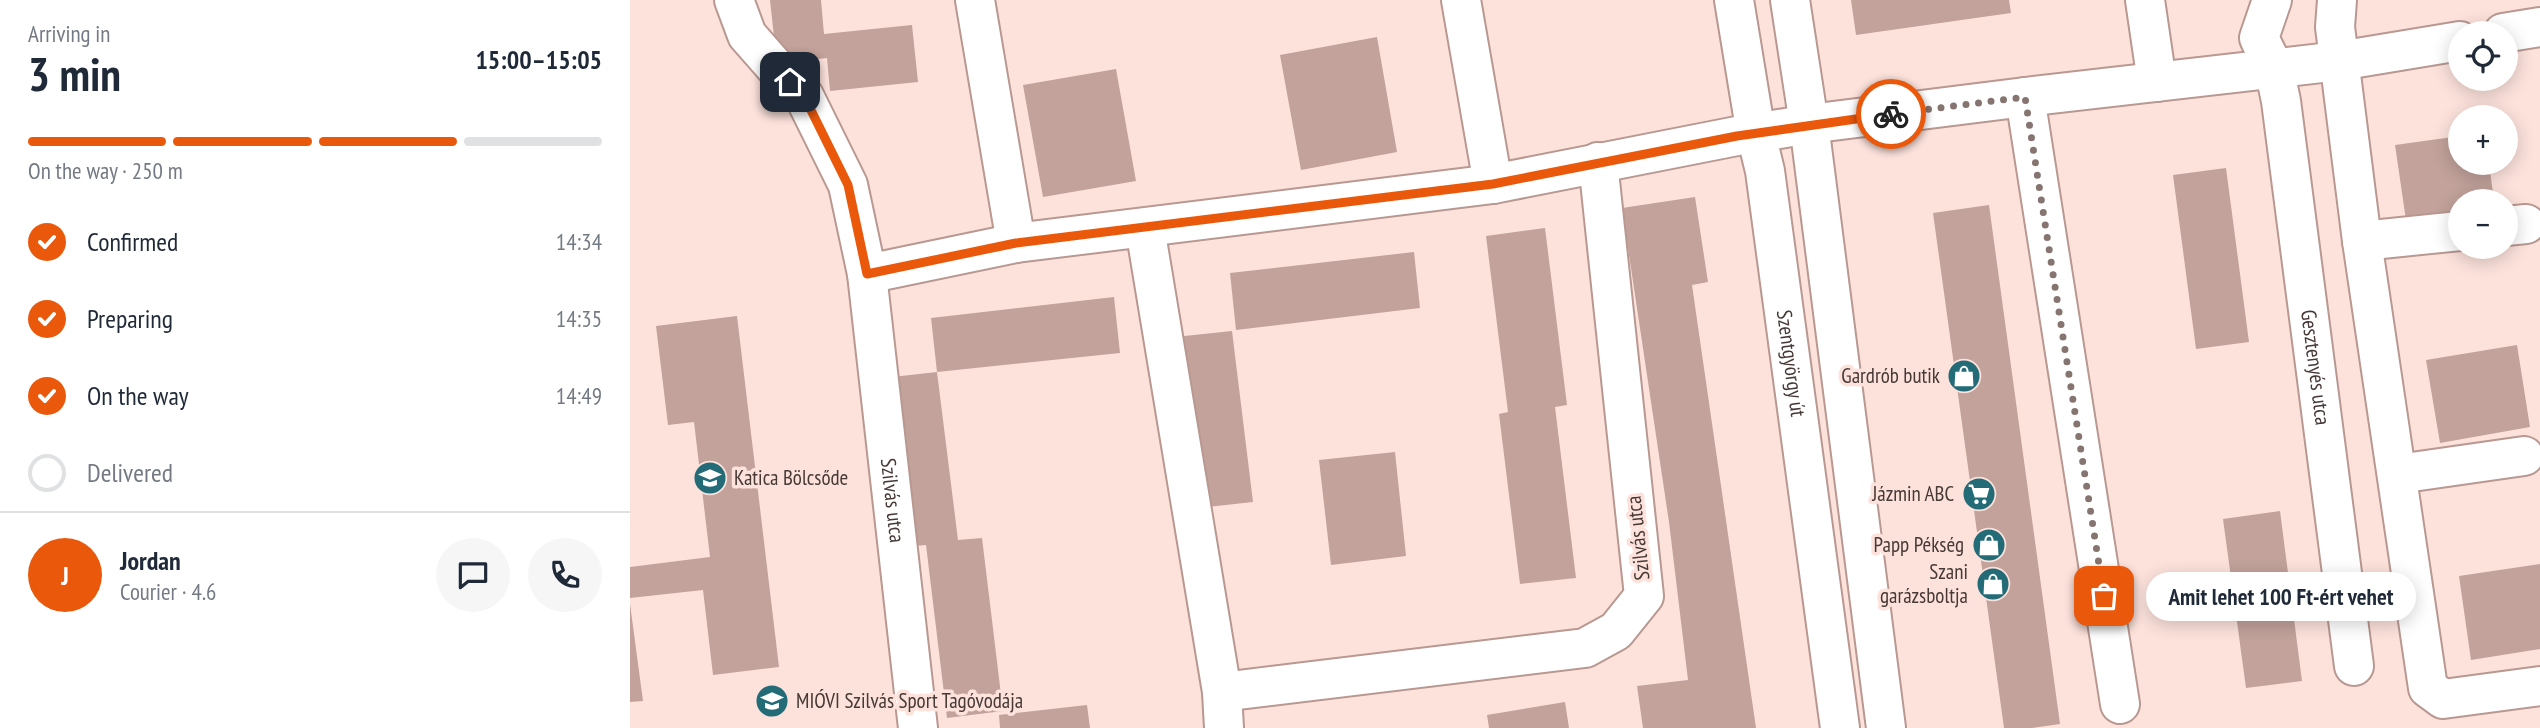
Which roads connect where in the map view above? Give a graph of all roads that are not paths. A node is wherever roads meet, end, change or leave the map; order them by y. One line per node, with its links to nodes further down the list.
1 (734, 0): 24 (street, Szilvás utca)
2 (975, 0): 23 (street)
3 (1461, 0): 19 (street)
4 (1734, 0): 17 (street, Szentgyörgy út)
5 (1790, 0): 16 (street)
6 (2145, 0): 14 (street)
7 (2272, 0): 13 (street, Gesztenyés utca)
8 (2337, 0): 12 (street)
9 (2540, 27): 10 (street)
10 (2518, 31)
11 (2448, 43): 12 (street)
12 (2339, 61): 13 (street); 22 (street)
13 (2274, 68): 14 (street); 27 (street, Gesztenyés utca)
14 (2157, 82): 15 (street)
15 (2025, 97): 16 (street); 29 (street)
16 (1810, 124): 17 (street); 33 (street)
17 (1756, 134): 18 (street); 32 (street, Szentgyörgy út)
18 (1598, 162): 19 (street); 30 (street, Szilvás utca)
19 (1493, 184): 20 (street)
20 (1145, 228): 23 (street); 30 (street, Szilvás utca)
21 (2448, 232): 22 (street)
22 (2362, 242): 26 (street)
23 (1016, 243): 24 (street)
24 (867, 274): 31 (street, Szilvás utca)
25 (2524, 456): 26 (street)
26 (2398, 474): 28 (street)
27 (2354, 666)
28 (2540, 686)
29 (2120, 704)
30 (1223, 710)
31 (918, 728)
32 (1840, 728)
33 (1886, 728)

